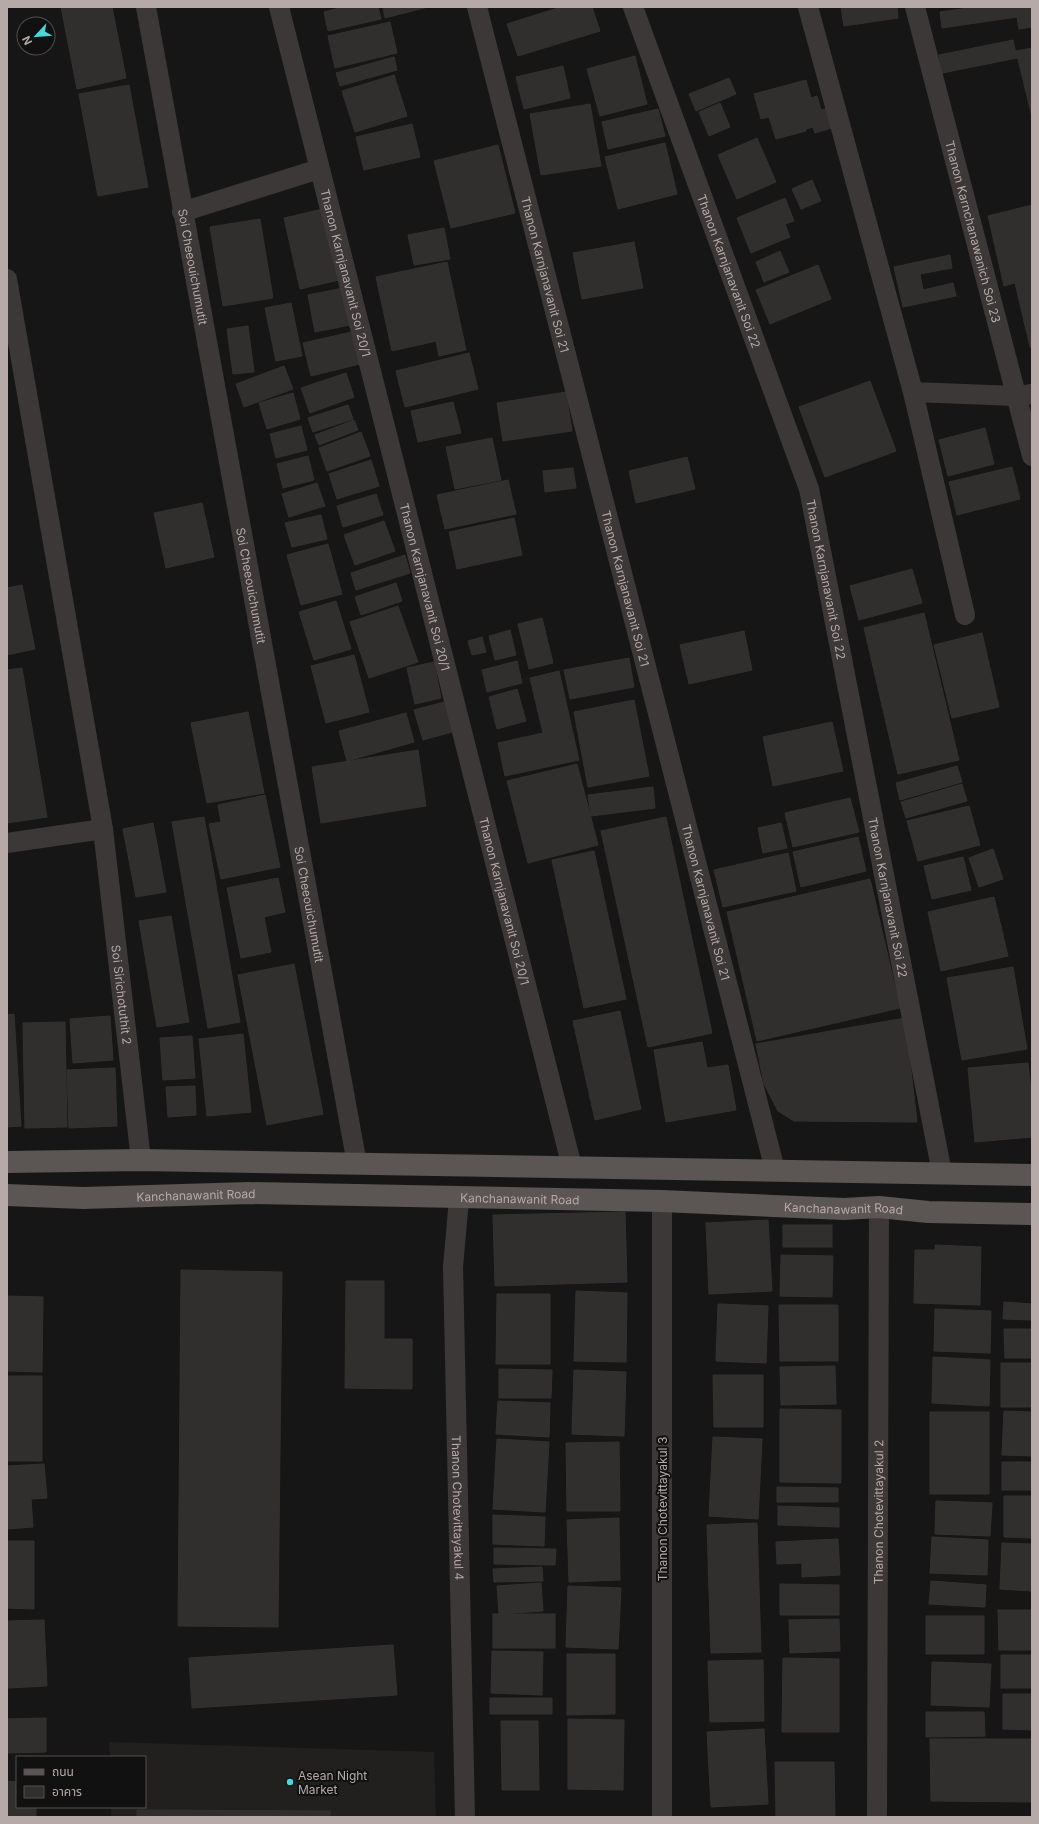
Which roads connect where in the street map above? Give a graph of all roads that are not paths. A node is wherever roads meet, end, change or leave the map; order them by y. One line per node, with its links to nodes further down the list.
1 (146, 7): 8 (street, Soi Cheeouichumutit)
2 (279, 7): 7 (street, Thanon Karnjanavanit Soi 20/1)
3 (477, 7): 21 (street, Thanon Karnjanavanit Soi 21)
4 (633, 7): 22 (street, Thanon Karnjanavanit Soi 22)
5 (808, 7): 10 (street)
6 (915, 7): 11 (street, Thanon Karnchanawanich Soi 23)
7 (319, 169): 8 (street); 19 (street, Thanon Karnjanavanit Soi 20/1)
8 (182, 212): 18 (street, Soi Cheeouichumutit)
9 (7, 280): 14 (street, Soi Sirichotuthit 2)
10 (913, 392): 11 (street); 13 (street)
11 (1024, 395): 12 (street, Thanon Karnchanawanich Soi 23)
12 (1032, 456)
13 (965, 615)
14 (103, 829): 15 (street); 16 (street, Soi Sirichotuthit 2)
15 (7, 843)
16 (141, 1160): 17 (main road); 18 (main road)
17 (7, 1162)
18 (357, 1164): 19 (main road)
19 (572, 1167): 20 (main road)
20 (658, 1168): 21 (main road); 27 (main road)
21 (775, 1170): 23 (main road)
22 (942, 1173): 23 (main road); 24 (main road)
23 (881, 1174): 28 (main road)
24 (1032, 1175)
25 (7, 1195): 26 (main road, Kanchanawanit Road)
26 (459, 1198): 27 (main road, Kanchanawanit Road); 30 (street, Thanon Chotevittayakul 4)
27 (662, 1201): 28 (main road, Kanchanawanit Road); 31 (street, Thanon Chotevittayakul 3)
28 (879, 1207): 29 (main road, Kanchanawanit Road); 32 (street, Thanon Chotevittayakul 2)
29 (1032, 1214)
30 (465, 1817)
31 (662, 1817)
32 (877, 1817)

